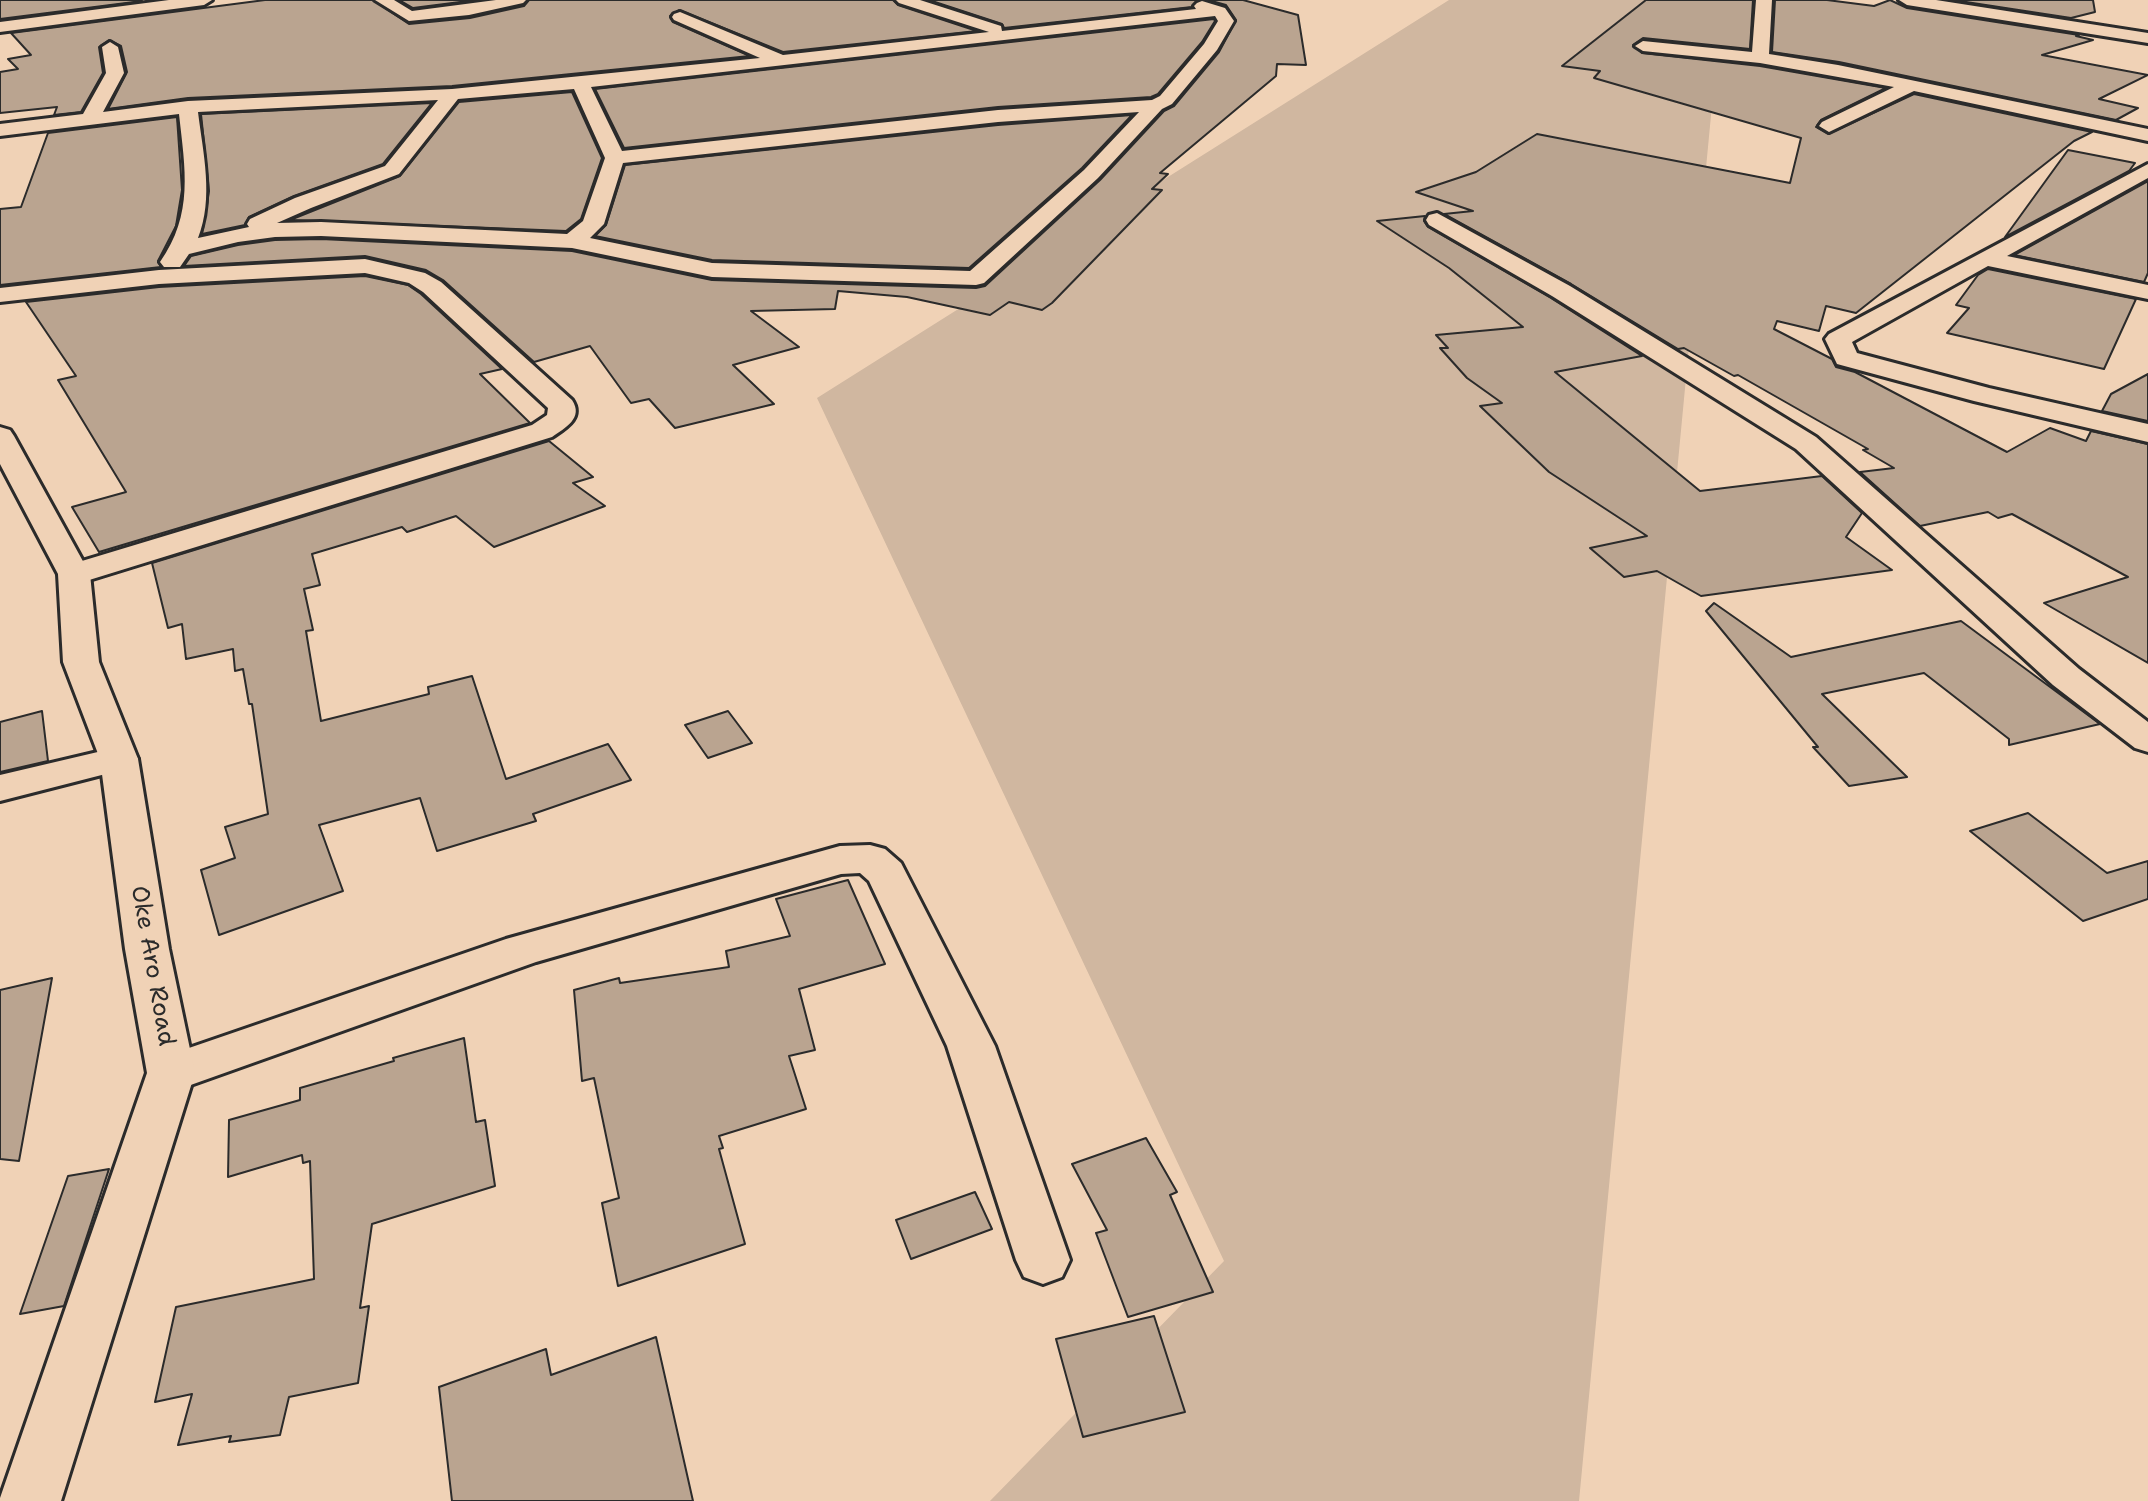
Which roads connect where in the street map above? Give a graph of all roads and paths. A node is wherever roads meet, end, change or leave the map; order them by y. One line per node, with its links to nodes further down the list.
1 (204, 0): 10 (street)
2 (383, 0): 3 (street)
3 (517, 0)
4 (904, 0): 11 (street)
5 (1179, 0): 8 (street)
6 (1764, 0): 15 (street)
7 (1908, 0): 12 (street)
8 (1220, 11): 11 (street); 20 (street)
9 (680, 17): 16 (street)
10 (0, 27)
11 (1007, 33): 16 (street)
12 (2148, 38)
13 (1643, 46): 15 (street)
14 (110, 47): 22 (street)
15 (1760, 58): 18 (street)
16 (780, 60): 17 (street)
17 (580, 83): 19 (street); 26 (street)
18 (1910, 86): 23 (street); 24 (street)
19 (452, 94): 21 (street); 29 (street)
20 (1156, 104): 26 (street); 30 (street)
21 (188, 107): 22 (street); 31 (street)
22 (91, 117): 25 (street)
23 (1829, 126)
24 (2148, 135)
25 (4, 139)
26 (615, 158): 30 (street)
27 (2148, 170): 32 (street)
28 (1437, 220): 39 (street)
29 (238, 235): 30 (street); 31 (street)
30 (572, 241)
31 (185, 248): 33 (street)
32 (1986, 260): 34 (street); 36 (street)
33 (159, 277): 35 (street); 38 (street)
34 (2148, 292)
35 (0, 295)
36 (2148, 433)
37 (0, 436): 38 (street, Oke Aro Road)
38 (74, 574): 40 (street, Oke Aro Road)
39 (2148, 740)
40 (119, 759): 41 (street); 42 (street, Oke Aro Road)
41 (0, 788)
42 (171, 1073): 43 (street); 44 (street, Oke Aro Road)
43 (1043, 1260)
44 (30, 1501)

